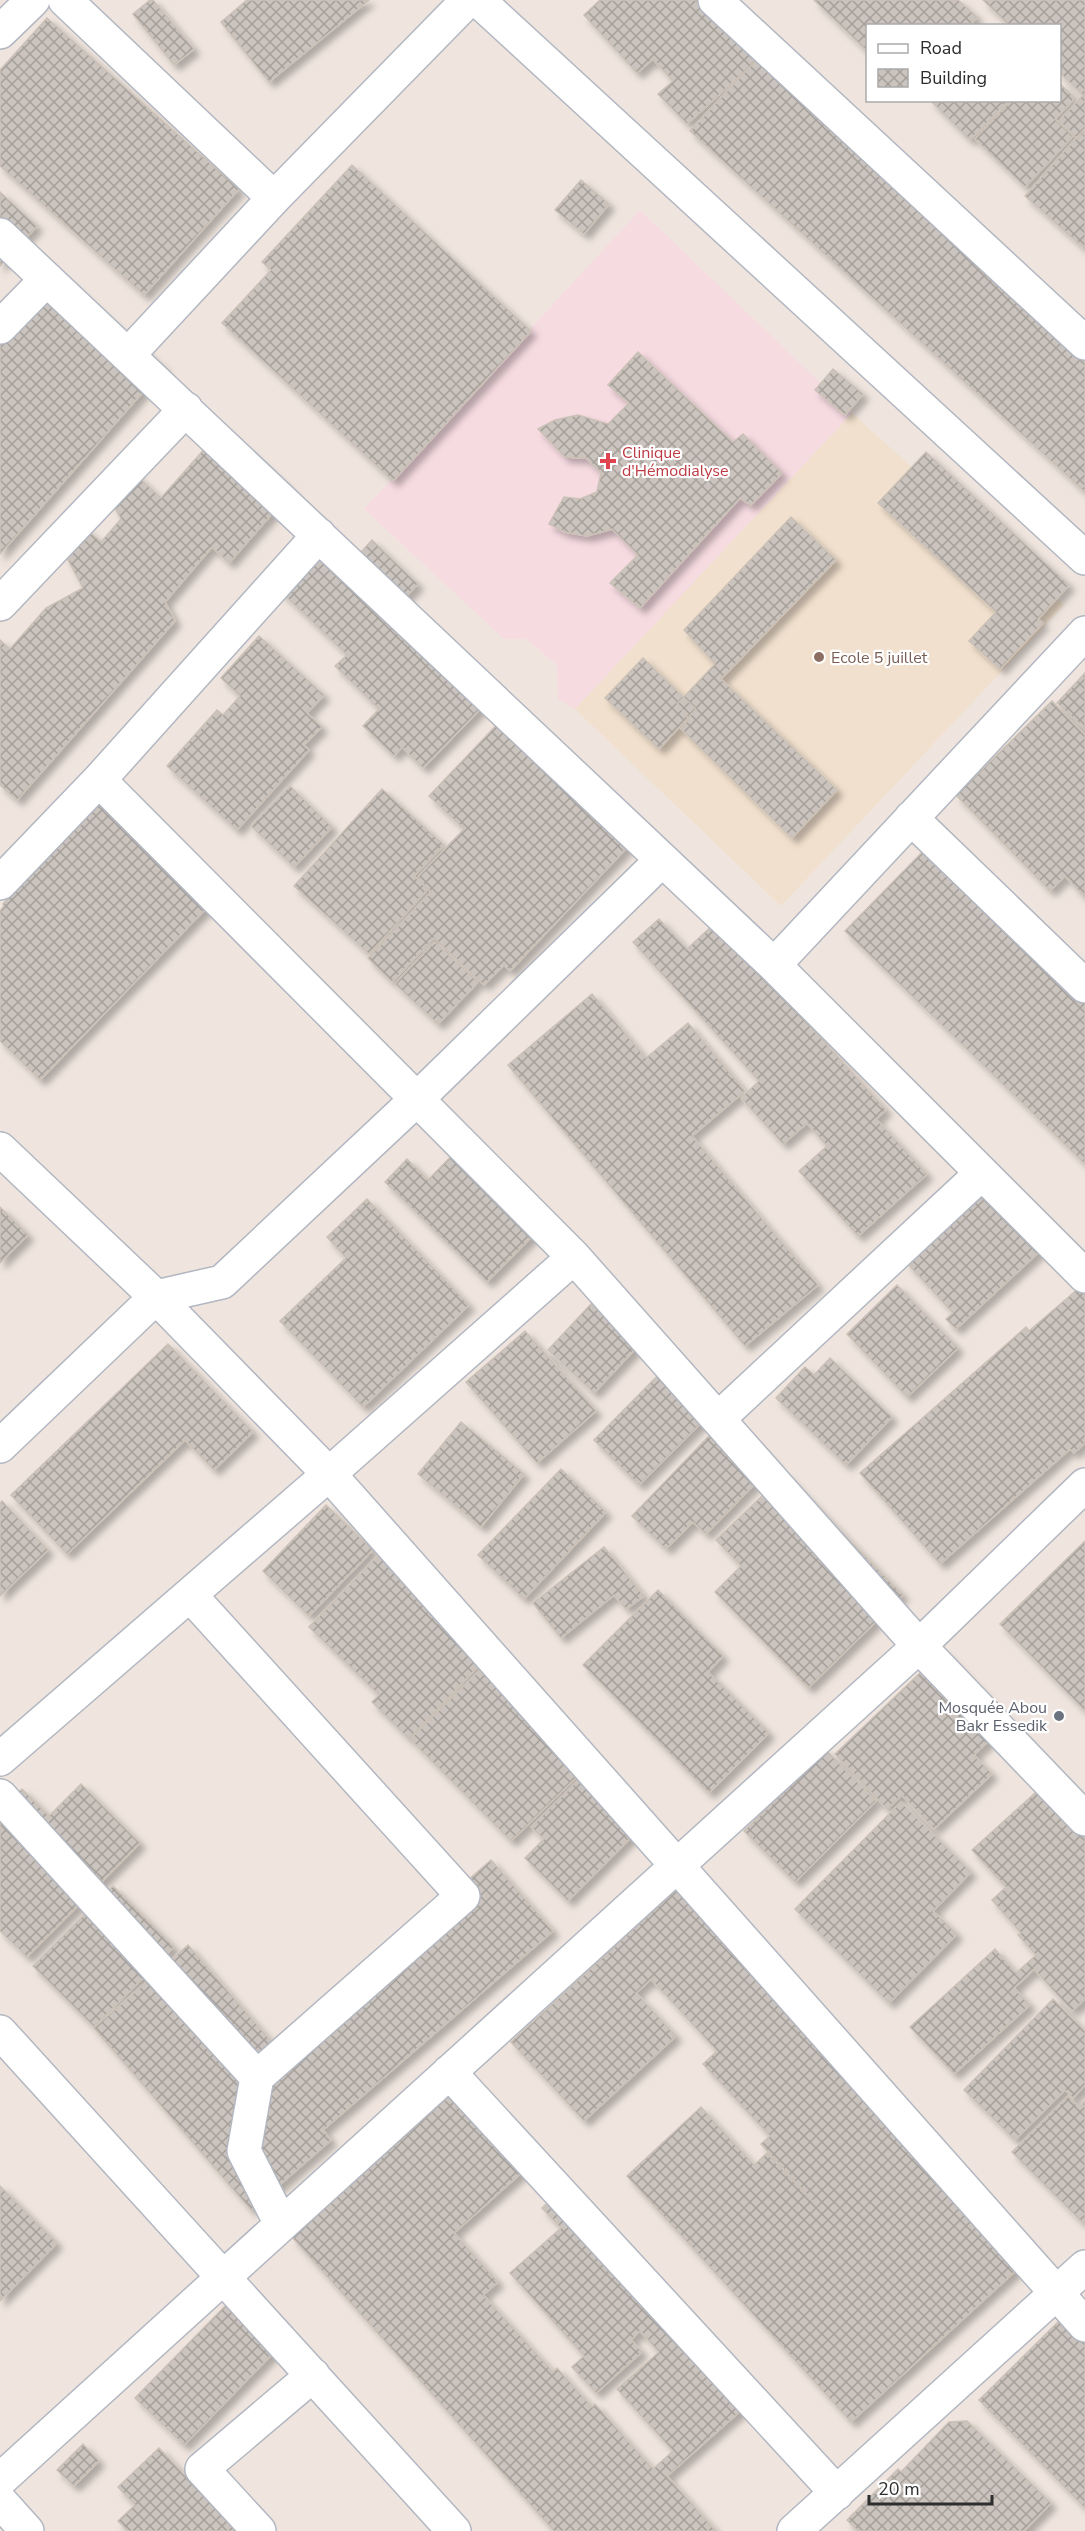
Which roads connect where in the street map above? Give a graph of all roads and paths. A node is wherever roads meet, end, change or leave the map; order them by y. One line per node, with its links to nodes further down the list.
1 (33, 0): 6 (street)
2 (65, 0): 7 (street)
3 (468, 0): 7 (street)
4 (478, 0): 15 (street)
5 (715, 0): 11 (street)
6 (0, 32)
7 (274, 198): 12 (street)
8 (0, 236): 9 (street)
9 (47, 279): 10 (street); 12 (street)
10 (0, 327)
11 (1085, 343)
12 (128, 355): 13 (street)
13 (186, 409): 14 (street); 16 (street)
14 (319, 535): 18 (street); 20 (street)
15 (1085, 558)
16 (0, 604)
17 (1085, 633): 19 (street)
18 (99, 780): 21 (street); 24 (street)
19 (911, 818): 22 (street); 23 (street)
20 (662, 860): 22 (street); 24 (street)
21 (0, 883)
22 (774, 965): 26 (street)
23 (1085, 986)
24 (417, 1099): 27 (street); 29 (street)
25 (0, 1149): 29 (street)
26 (982, 1173): 28 (street); 30 (street)
27 (574, 1257): 30 (street); 32 (street)
28 (1085, 1275)
29 (156, 1297): 31 (street); 32 (street)
30 (718, 1419): 35 (street)
31 (0, 1446)
32 (329, 1474): 34 (street); 39 (street)
33 (1085, 1485): 35 (street)
34 (189, 1594): 36 (street); 42 (street)
35 (919, 1646): 38 (street); 39 (street)
36 (0, 1759)
37 (0, 1796): 42 (street)
38 (1085, 1819)
39 (677, 1865): 41 (street); 46 (street)
40 (0, 2032): 45 (street)
41 (449, 2072): 43 (street); 50 (street)
42 (256, 2077): 43 (street)
43 (281, 2224): 45 (street)
44 (1085, 2267): 46 (street)
45 (224, 2277): 48 (street); 49 (street)
46 (1056, 2293): 47 (street); 50 (street)
47 (1085, 2325)
48 (313, 2375): 53 (street); 54 (street)
49 (0, 2480)
50 (837, 2493): 55 (street)
51 (0, 2501): 52 (street)
52 (27, 2531)
53 (259, 2531)
54 (454, 2531)
55 (794, 2531)

